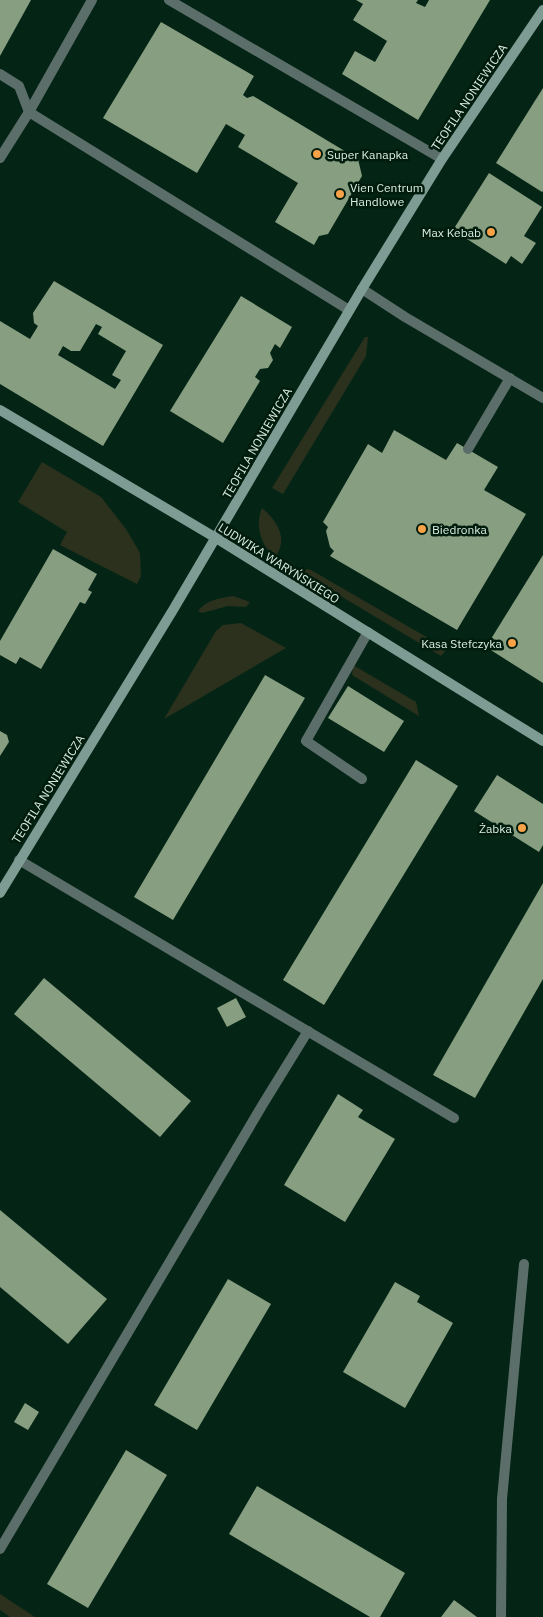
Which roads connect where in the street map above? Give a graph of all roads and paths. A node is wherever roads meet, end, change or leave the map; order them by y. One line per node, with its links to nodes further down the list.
1 (92, 0): 5 (street)
2 (169, 0): 7 (street)
3 (543, 10): 7 (street, TEOFILA NONIEWICZA)
4 (0, 74): 5 (street)
5 (29, 112): 6 (street); 9 (street)
6 (0, 158)
7 (442, 159): 8 (street, TEOFILA NONIEWICZA)
8 (362, 289): 9 (street, TEOFILA NONIEWICZA); 10 (street)
9 (349, 310): 14 (street, TEOFILA NONIEWICZA)
10 (510, 378): 11 (street); 13 (street)
11 (543, 398)
12 (0, 410): 14 (street, LUDWIKA WARYŃSKIEGO)
13 (468, 449)
14 (216, 538): 15 (street, LUDWIKA WARYŃSKIEGO); 18 (street, TEOFILA NONIEWICZA)
15 (368, 632): 16 (street, LUDWIKA WARYŃSKIEGO); 17 (street)
16 (543, 741)
17 (362, 779)
18 (20, 860): 19 (street, TEOFILA NONIEWICZA); 20 (street)
19 (0, 893)
20 (308, 1031): 21 (street); 23 (street)
21 (454, 1118)
22 (524, 1264): 24 (street)
23 (0, 1549)
24 (501, 1617)

